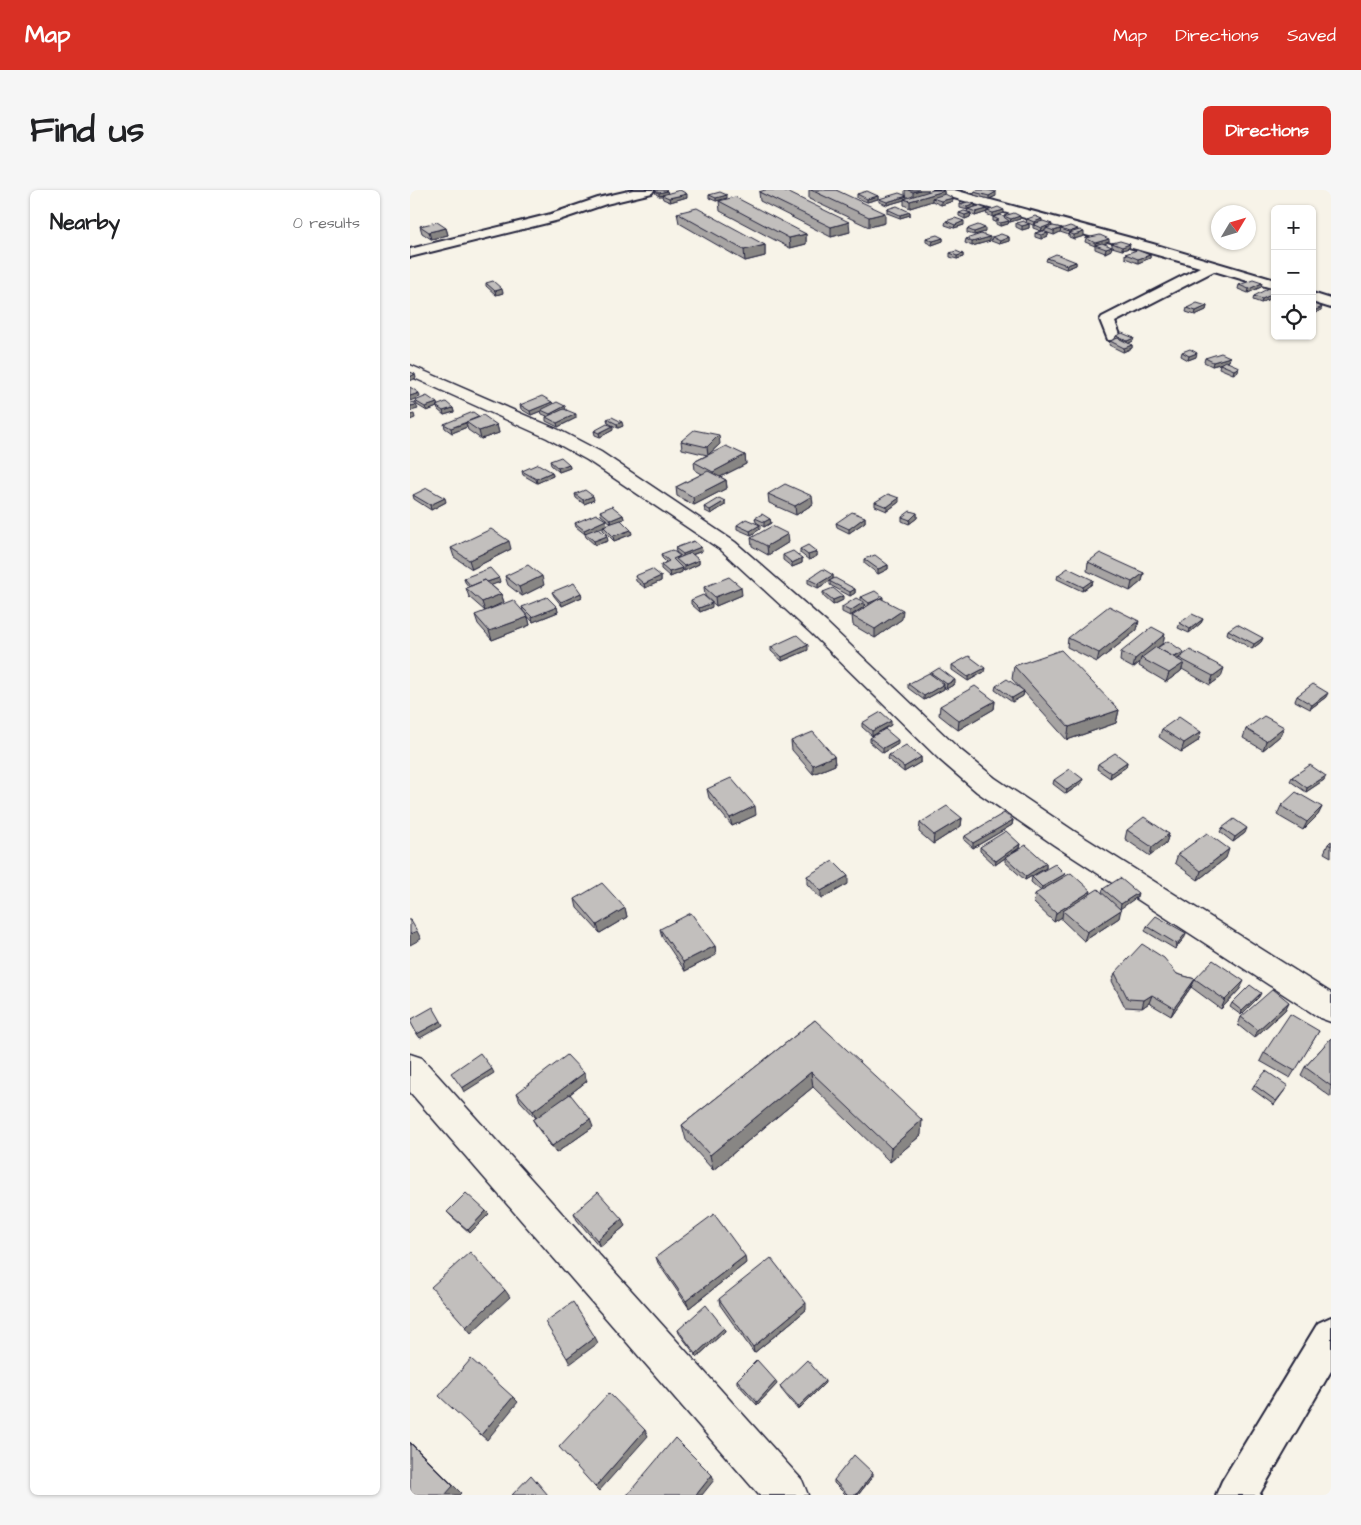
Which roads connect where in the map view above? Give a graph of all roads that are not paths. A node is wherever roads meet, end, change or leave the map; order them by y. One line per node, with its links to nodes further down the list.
1 (648, 190): 3 (street)
2 (940, 190): 4 (street)
3 (410, 253)
4 (1213, 266): 5 (street); 8 (street)
5 (1271, 284)
6 (1316, 298): 7 (street)
7 (1331, 304)
8 (1113, 337)
9 (410, 370): 10 (street)
10 (1331, 1009)
11 (410, 1068): 13 (street)
12 (1331, 1336): 14 (street)
13 (787, 1495)
14 (1236, 1495)

